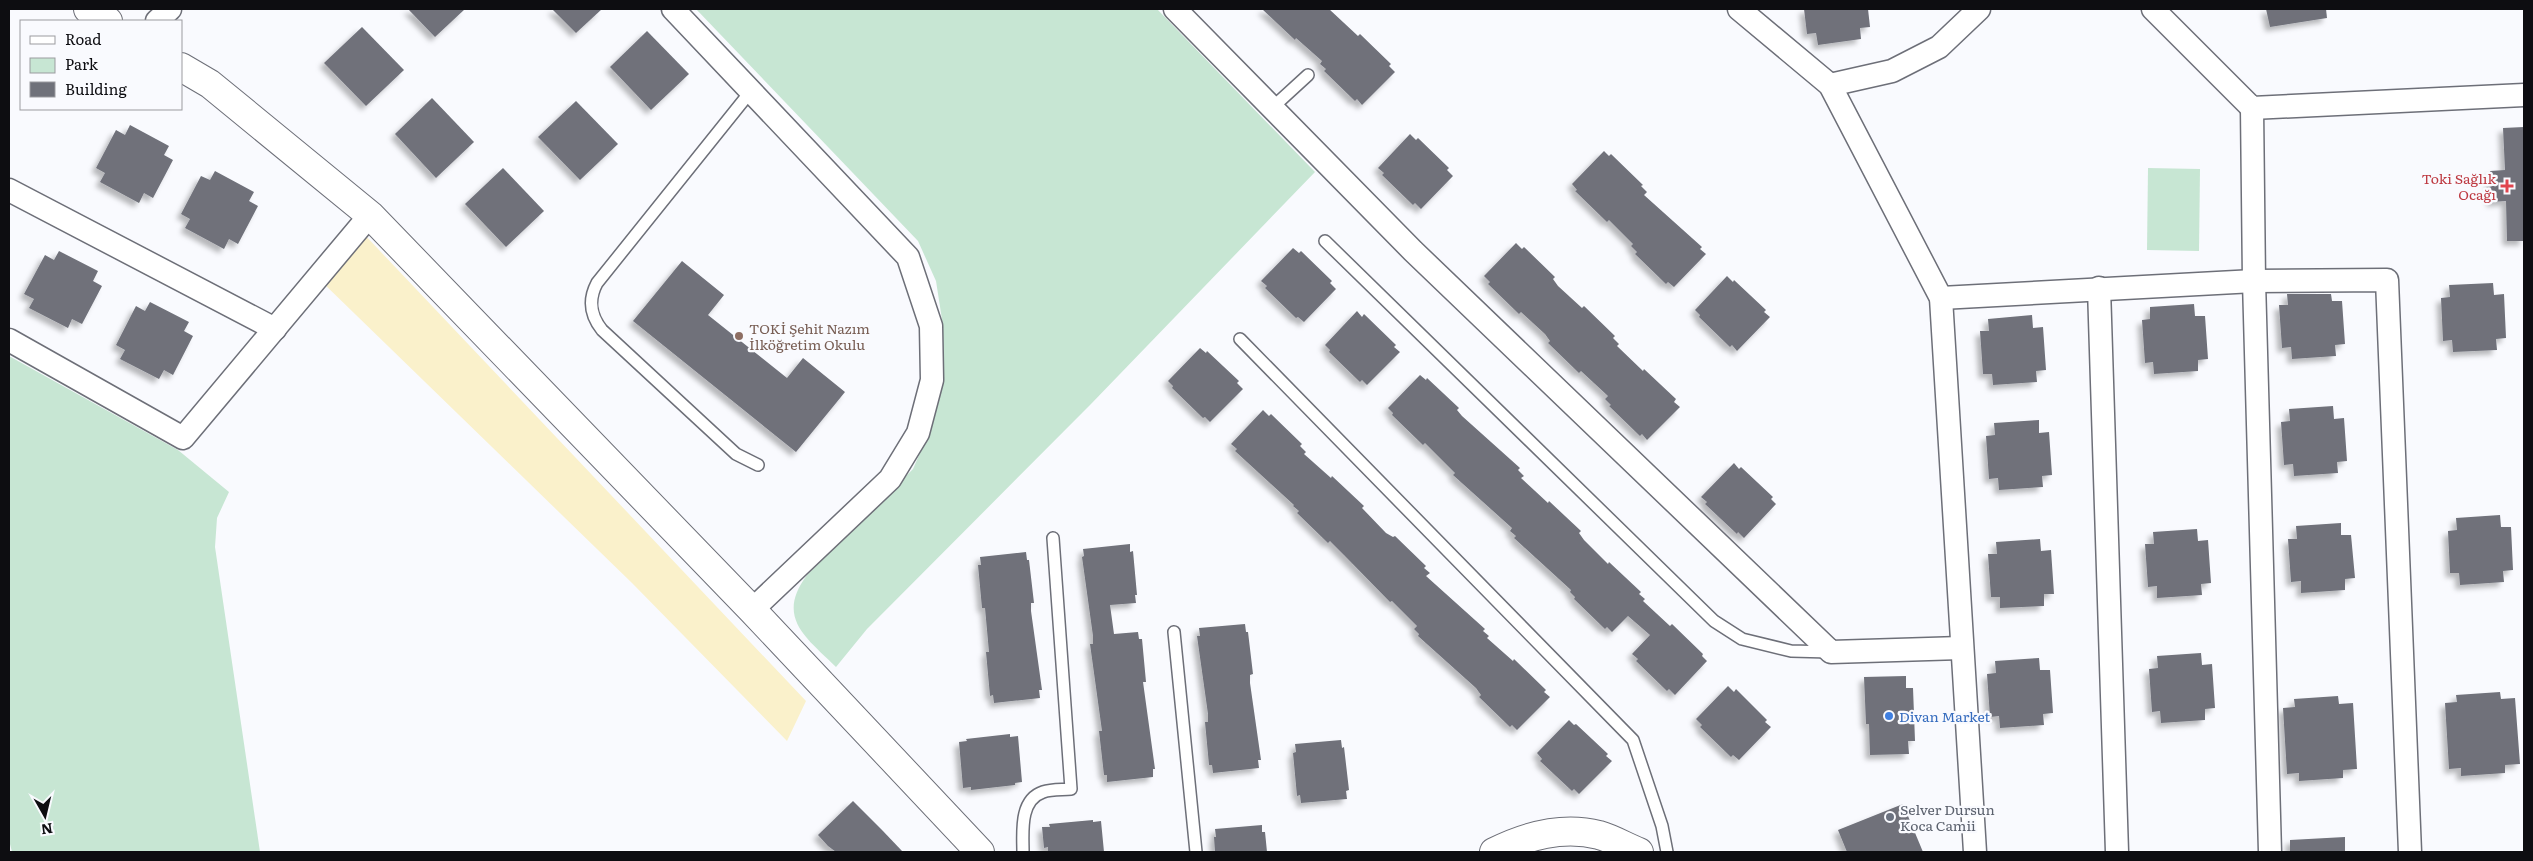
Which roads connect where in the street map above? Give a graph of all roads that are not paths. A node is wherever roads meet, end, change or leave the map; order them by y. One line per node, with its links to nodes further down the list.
1 (88, 9): 8 (street)
2 (170, 9): 9 (street)
3 (673, 9): 13 (street)
4 (1175, 9): 15 (street)
5 (1739, 9): 12 (street)
6 (1979, 9): 12 (street)
7 (2153, 9): 16 (street)
8 (106, 20)
9 (158, 20)
10 (182, 68): 18 (street)
11 (1308, 75): 15 (lane)
12 (1830, 85): 22 (street)
13 (751, 91): 26 (lane); 28 (street)
14 (2524, 95): 16 (street)
15 (1272, 108): 31 (street)
16 (2252, 108): 20 (street)
17 (9, 190): 23 (street)
18 (370, 215): 23 (street); 28 (street)
19 (1325, 241): 31 (lane)
20 (2254, 281): 21 (street); 40 (street); 41 (street)
21 (2099, 288): 22 (street); 39 (street)
22 (1941, 298): 30 (street)
23 (275, 330): 25 (street)
24 (1240, 339): 37 (lane)
25 (9, 340)
26 (758, 465)
27 (1053, 538): 33 (lane)
28 (752, 610): 32 (street)
29 (1174, 632): 34 (lane)
30 (1962, 648): 31 (street); 38 (street)
31 (1831, 652)
32 (980, 852)
33 (1023, 852)
34 (1196, 852)
35 (1494, 852): 36 (street)
36 (1639, 852)
37 (1667, 852)
38 (1974, 852)
39 (2117, 852)
40 (2270, 852)
41 (2410, 852)

